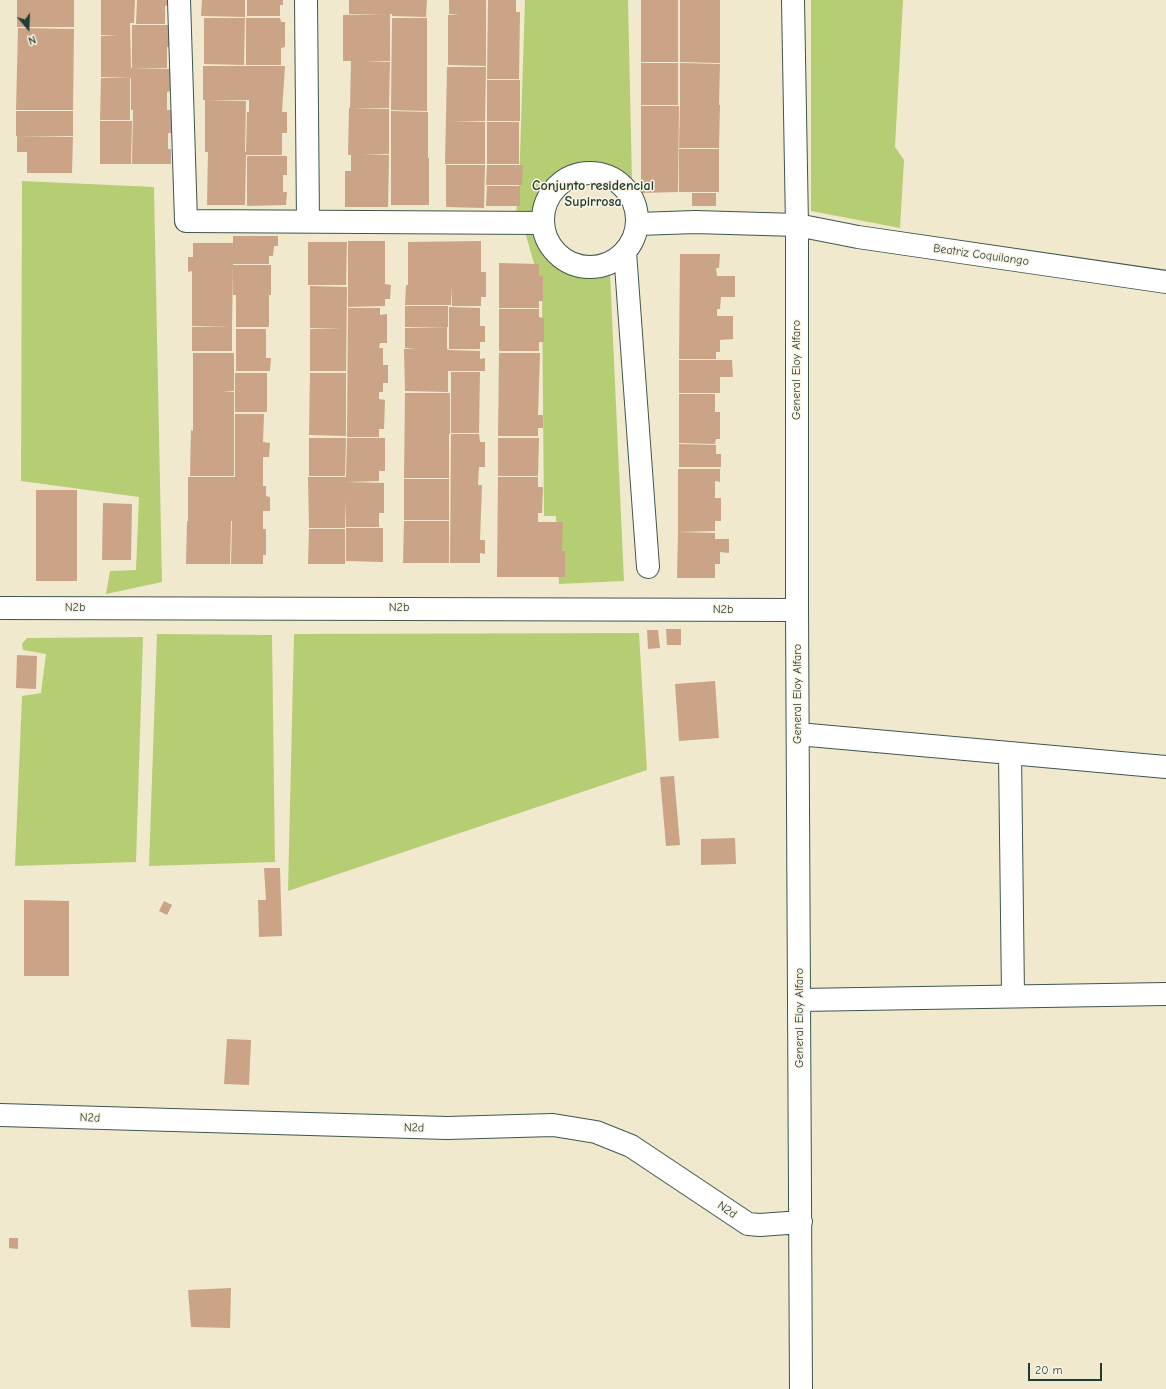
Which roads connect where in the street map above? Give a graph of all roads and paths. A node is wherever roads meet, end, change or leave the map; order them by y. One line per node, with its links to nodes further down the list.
1 (179, 0): 4 (street)
2 (306, 0): 4 (street)
3 (793, 0): 7 (street, General Eloy Alfaro)
4 (308, 221): 5 (street)
5 (543, 223): 6 (street); 8 (street)
6 (638, 224): 7 (street, Beatriz Coquilango); 8 (street)
7 (797, 225): 9 (street, Beatriz Coquilango); 12 (street, General Eloy Alfaro)
8 (625, 252): 10 (street)
9 (1166, 282)
10 (648, 567)
11 (0, 608): 12 (street, N2b)
12 (797, 610): 13 (street, General Eloy Alfaro)
13 (798, 734): 14 (street); 18 (street, General Eloy Alfaro)
14 (1010, 753): 15 (street); 17 (street)
15 (1166, 767)
16 (1166, 994): 17 (street)
17 (1013, 996): 18 (street)
18 (800, 1000): 20 (street, General Eloy Alfaro)
19 (0, 1115): 20 (street, N2d)
20 (801, 1222): 21 (street, General Eloy Alfaro)
21 (801, 1389)

